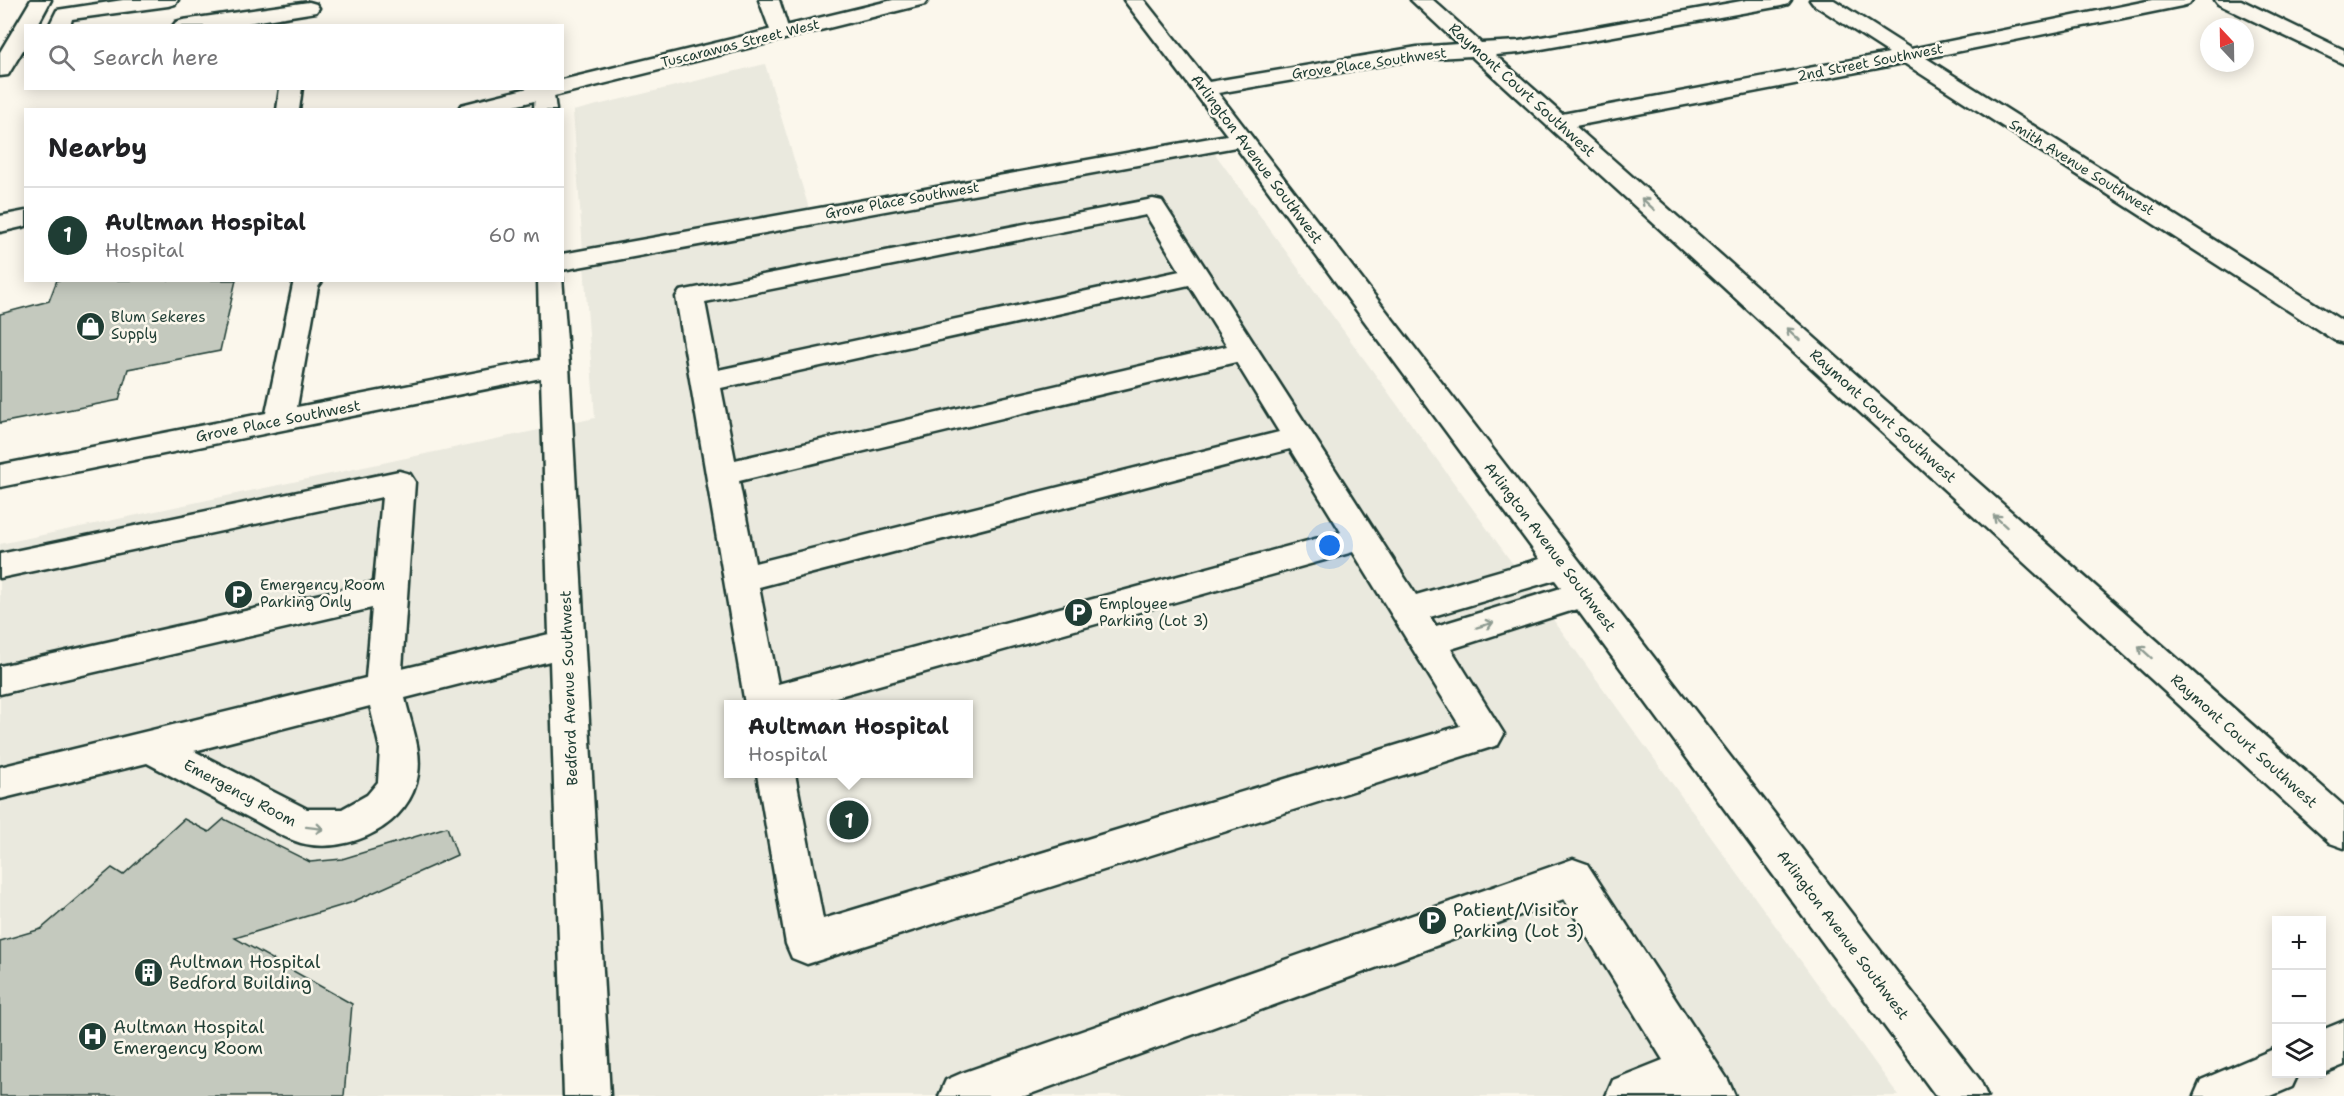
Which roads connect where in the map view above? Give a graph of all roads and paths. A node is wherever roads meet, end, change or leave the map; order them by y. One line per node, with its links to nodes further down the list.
1 (41, 0): 12 (street)
2 (168, 0): 13 (street)
3 (769, 0): 16 (street)
4 (918, 0): 16 (street, Tuscarawas Street West)
5 (1134, 0): 21 (street, Arlington Avenue Southwest)
6 (1422, 0): 17 (street, Raymont Court Southwest)
7 (1781, 0): 17 (street, Grove Place Southwest)
8 (1820, 0): 18 (street, Smith Avenue Southwest)
9 (2182, 0): 18 (street, 2nd Street Southwest)
10 (2225, 0): 19 (street)
11 (308, 11): 14 (street)
12 (27, 24)
13 (60, 24)
14 (200, 24)
15 (24, 30): 20 (street)
16 (780, 34): 23 (street, Tuscarawas Street West)
17 (1480, 51): 21 (street, Grove Place Southwest); 26 (street, Raymont Court Southwest)
18 (1907, 56): 26 (street, 2nd Street Southwest); 34 (street, Smith Avenue Southwest)
19 (2344, 58)
20 (1, 70)
21 (1205, 89): 27 (street, Arlington Avenue Southwest)
22 (291, 90): 24 (street)
23 (552, 94): 25 (street, Tuscarawas Street West)
24 (288, 108)
25 (479, 108)
26 (1557, 122): 58 (street, Raymont Court Southwest, one-way to 26)
27 (1242, 139): 30 (street, Grove Place Southwest); 43 (street, Arlington Avenue Southwest)
28 (24, 218): 29 (street)
29 (0, 224)
30 (564, 262)
31 (1197, 275): 35 (street); 37 (street); 37 (street)
32 (308, 282): 38 (street)
33 (551, 282): 36 (street, Bedford Avenue Southwest)
34 (2344, 334)
35 (1245, 351): 39 (street); 40 (street)
36 (555, 366): 38 (street, Grove Place Southwest); 50 (street, Bedford Avenue Southwest)
37 (705, 382): 40 (street)
38 (280, 420): 41 (street, Grove Place Southwest)
39 (1299, 437): 42 (street); 45 (street)
40 (721, 474): 45 (street)
41 (0, 476)
42 (1362, 537): 48 (street); 54 (street)
43 (1564, 565): 47 (street, Arlington Avenue Southwest); 48 (street)
44 (0, 566): 46 (street, Emergency Room)
45 (741, 579): 53 (street)
46 (390, 591): 51 (street); 52 (street, Emergency Room)
47 (1586, 594): 49 (street, one-way to 47); 66 (street, Arlington Avenue Southwest)
48 (1409, 610): 49 (street)
49 (1429, 642): 56 (street)
50 (567, 643): 52 (street); 63 (street, Bedford Avenue Southwest)
51 (0, 680)
52 (384, 688): 55 (street); 55 (street, Emergency Room, one-way to 52)
53 (762, 700)
54 (777, 700)
55 (150, 746): 57 (street)
56 (777, 778)
57 (0, 783)
58 (2344, 831)
59 (2344, 1043): 60 (street)
60 (2326, 1050)
61 (2272, 1073): 67 (street)
62 (1703, 1083): 64 (street); 65 (street)
63 (587, 1096)
64 (962, 1096)
65 (1629, 1096)
66 (1964, 1096)
67 (2217, 1096)

